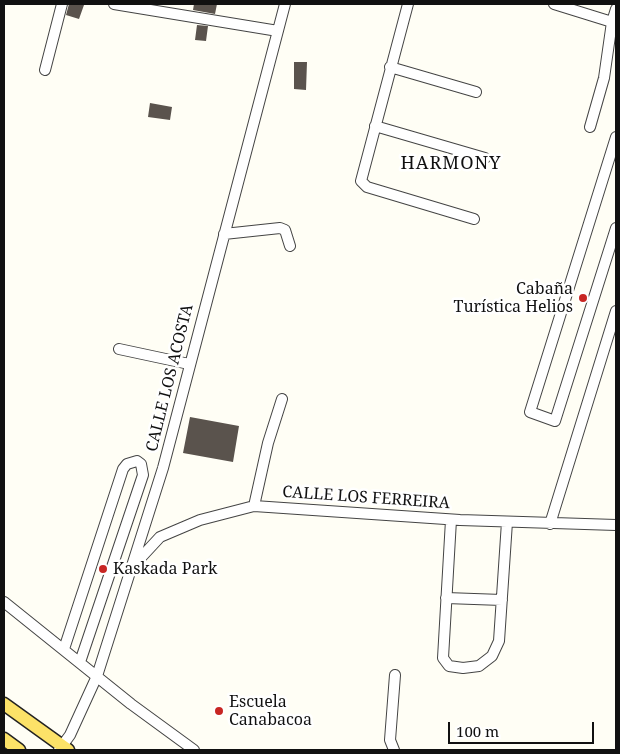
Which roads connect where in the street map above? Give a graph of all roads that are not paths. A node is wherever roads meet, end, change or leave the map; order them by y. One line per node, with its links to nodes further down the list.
1 (62, 4): 10 (street)
2 (114, 4): 8 (street)
3 (285, 4): 8 (street, CALLE LOS ACOSTA)
4 (408, 4): 9 (street)
5 (554, 4): 7 (street)
6 (616, 9): 7 (street)
7 (612, 22): 13 (street)
8 (278, 31): 18 (street, CALLE LOS ACOSTA)
9 (390, 67): 11 (street); 12 (street)
10 (45, 70)
11 (476, 92)
12 (375, 126): 15 (street); 16 (street)
13 (590, 127)
14 (616, 137): 17 (street)
15 (485, 158)
16 (474, 219)
17 (616, 228)
18 (224, 234): 19 (street); 22 (street, CALLE LOS ACOSTA)
19 (290, 246)
20 (616, 311): 27 (street)
21 (118, 349): 22 (street)
22 (189, 364): 29 (street, CALLE LOS ACOSTA)
23 (282, 399): 24 (street)
24 (254, 506): 25 (street, CALLE LOS FERREIRA); 29 (street, CALLE LOS FERREIRA)
25 (451, 520): 26 (street, CALLE LOS FERREIRA); 30 (street)
26 (507, 522): 27 (street, CALLE LOS FERREIRA); 31 (street)
27 (550, 524): 28 (street, CALLE LOS FERREIRA)
28 (616, 525)
29 (131, 568): 36 (street, CALLE LOS ACOSTA)
30 (446, 598): 31 (street); 31 (street)
31 (502, 600)
32 (4, 602): 33 (street)
33 (64, 649): 34 (street); 34 (street)
34 (80, 662): 36 (street)
35 (395, 675): 40 (street)
36 (97, 676): 38 (street, CALLE LOS ACOSTA); 39 (street)
37 (4, 704): 38 (main road)
38 (63, 749)
39 (194, 750)
40 (394, 750)

